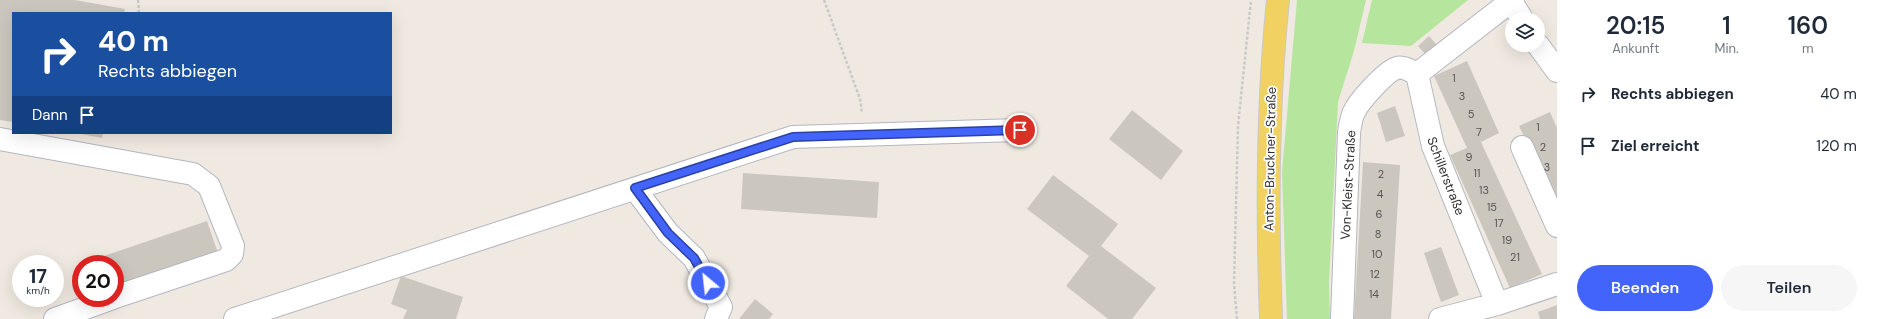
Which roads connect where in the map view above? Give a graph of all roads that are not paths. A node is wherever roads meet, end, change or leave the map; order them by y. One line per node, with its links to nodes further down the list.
1 (1278, 0): 18 (main road, Anton-Bruckner-Straße)
2 (1515, 7): 5 (street)
3 (1543, 52): 4 (street)
4 (1557, 71)
5 (1417, 74): 13 (street, Schillerstraße); 19 (street, Von-Kleist-Straße)
6 (1020, 130): 9 (street)
7 (0, 139): 12 (street)
8 (1522, 147): 10 (street)
9 (635, 188): 16 (street); 17 (street)
10 (1557, 226)
11 (1557, 284): 13 (street)
12 (124, 295)
13 (1501, 303): 20 (street)
14 (89, 307): 15 (street)
15 (55, 319)
16 (235, 319)
17 (716, 319)
18 (1271, 319)
19 (1342, 319)
20 (1440, 319)

